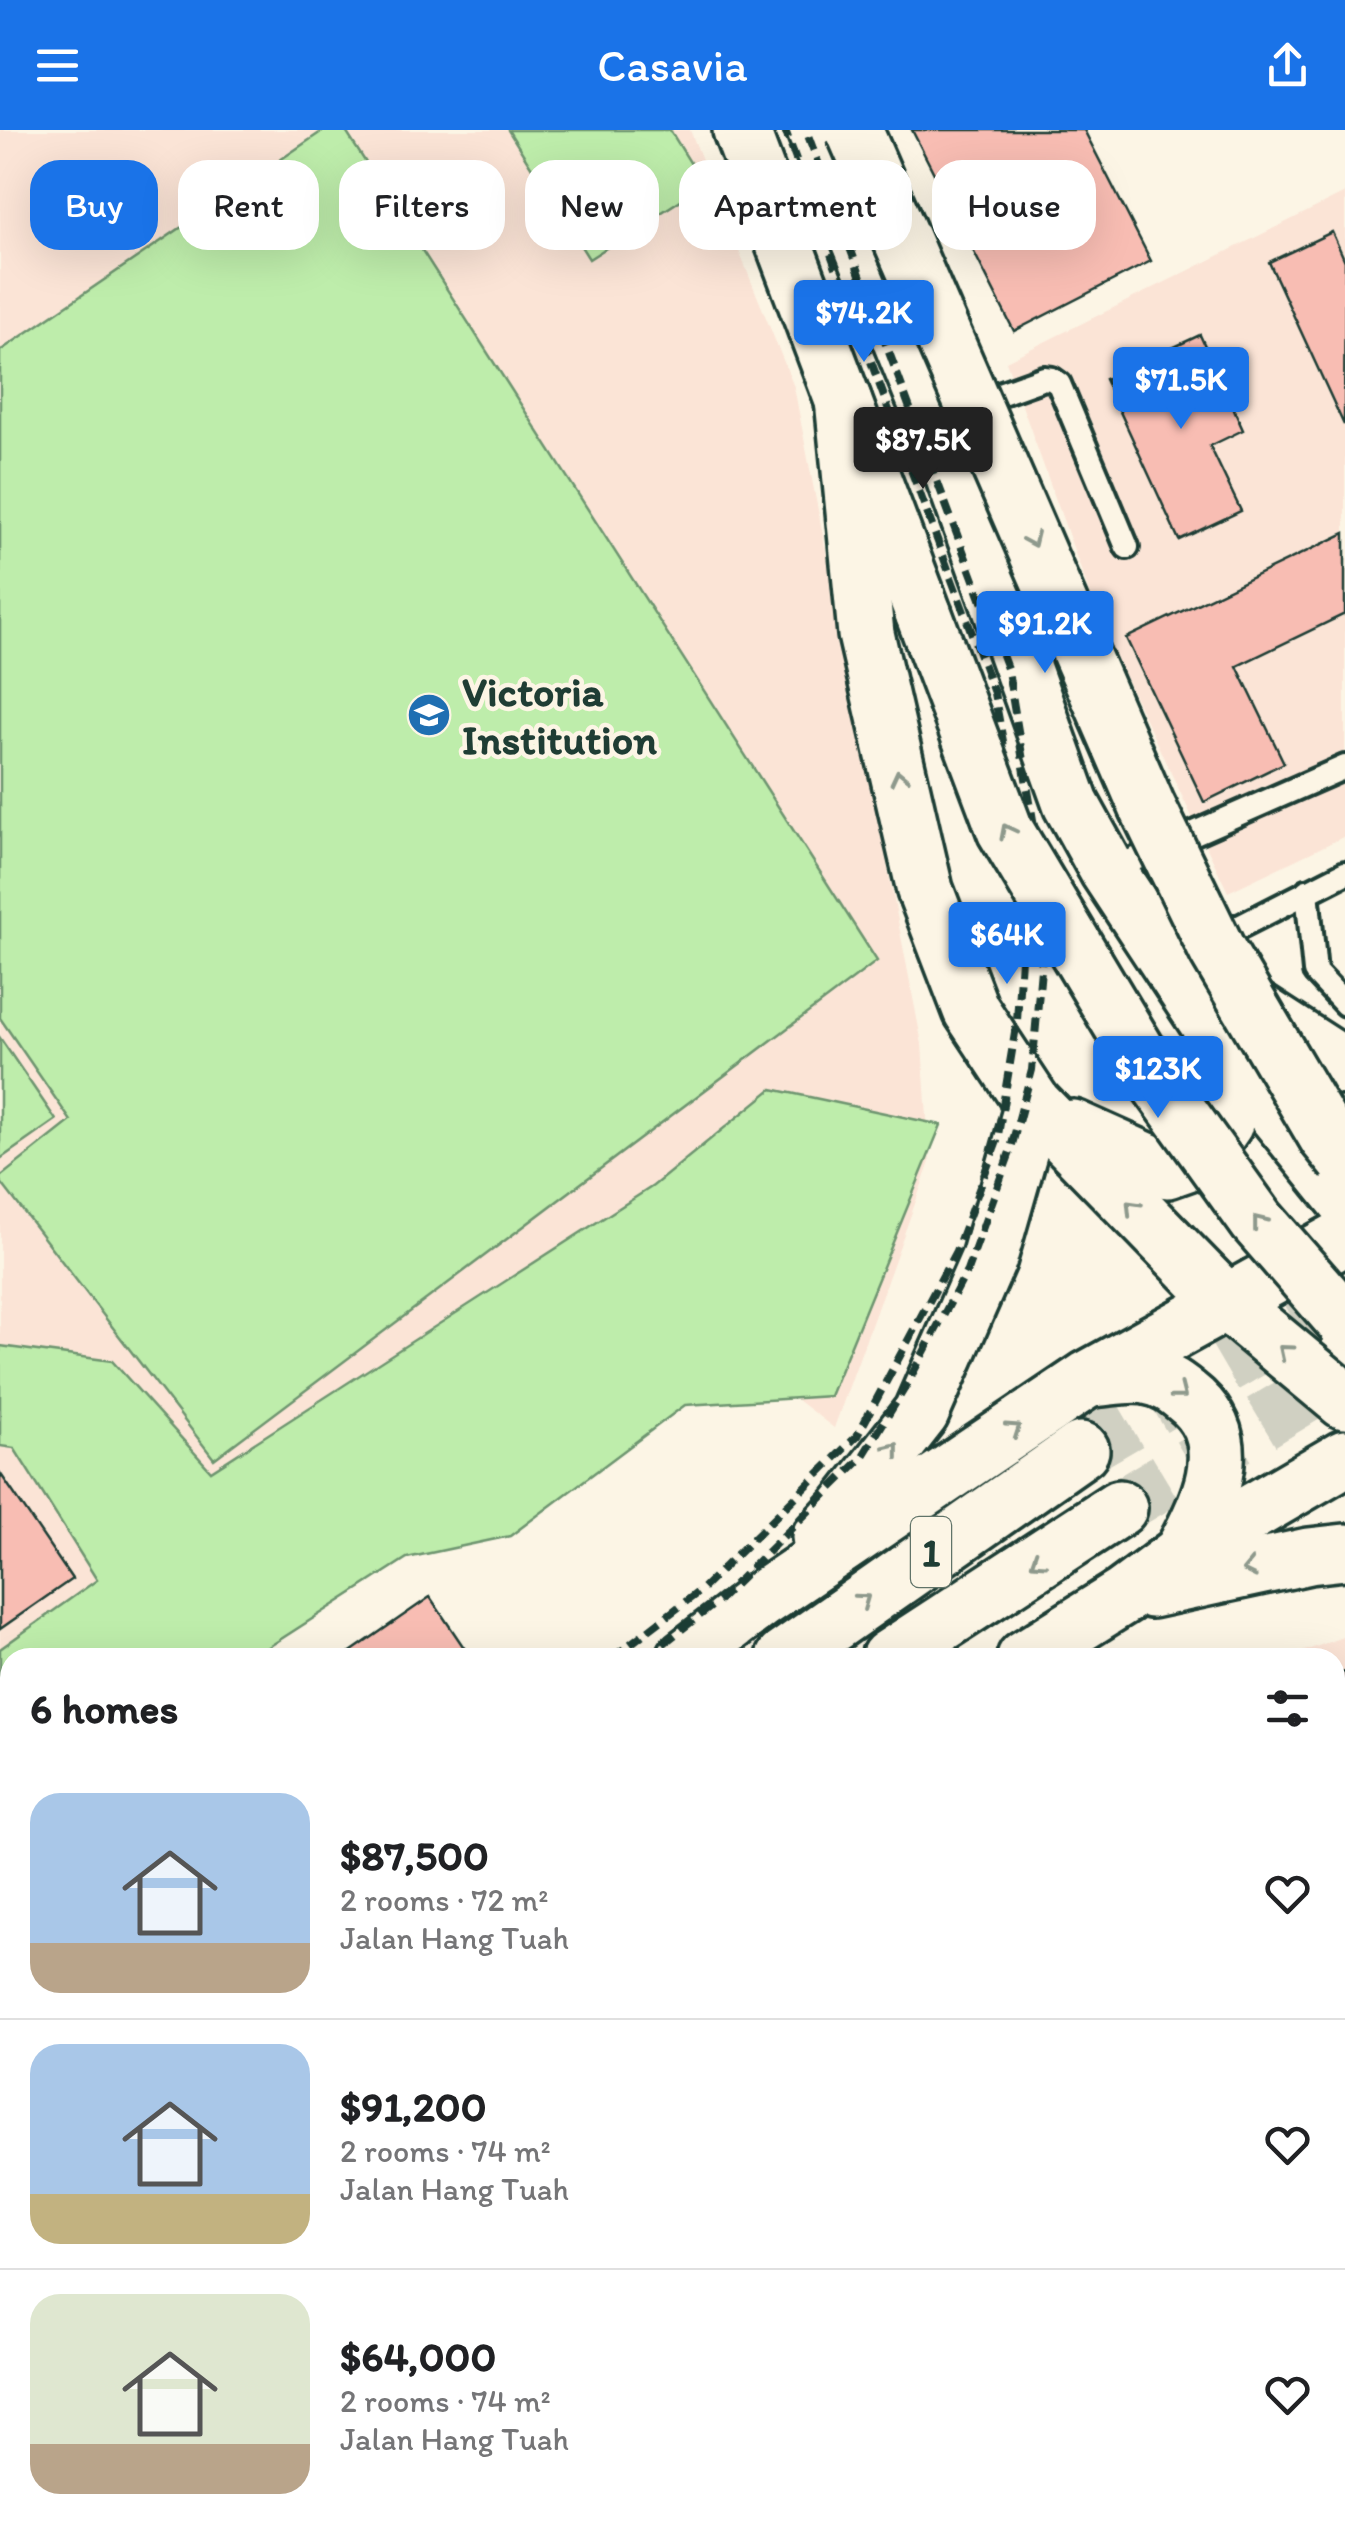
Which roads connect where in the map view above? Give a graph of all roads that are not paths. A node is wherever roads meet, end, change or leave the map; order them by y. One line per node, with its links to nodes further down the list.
1 (742, 130): 4 (main road)
2 (815, 130): 5 (main road)
3 (854, 130): 16 (main road, one-way to 16, bridge)
4 (843, 399): 15 (main road, one-way to 4); 20 (main road, one-way to 4, bridge)
5 (933, 419): 6 (lane); 8 (main road)
6 (1127, 548)
7 (1345, 767): 8 (lane)
8 (1108, 871): 11 (main road)
9 (1345, 873): 10 (lane)
10 (1307, 891): 11 (lane); 12 (lane)
11 (1146, 928): 13 (main road); 14 (main road)
12 (1345, 1004)
13 (1203, 1016): 15 (main road); 17 (main road)
14 (1345, 1067)
15 (1033, 1104): 19 (main road, one-way to 15); 29 (main road, one-way to 15)
16 (1345, 1159)
17 (1345, 1199)
18 (1345, 1237): 19 (main road)
19 (1226, 1301): 21 (main road); 22 (main road, one-way to 19)
20 (1345, 1322)
21 (1088, 1379): 27 (main road, one-way to 27); 29 (main road, one-way to 21)
22 (1345, 1401)
23 (1081, 1450): 31 (main road, 1, one-way to 23)
24 (1345, 1458): 27 (main road)
25 (1119, 1508): 32 (main road, 1, one-way to 32)
26 (1345, 1552): 28 (main road, one-way to 28)
27 (1182, 1553): 28 (main road)
28 (1124, 1596): 33 (main road)
29 (759, 1601): 30 (main road)
30 (698, 1648)
31 (798, 1648)
32 (904, 1648)
33 (1040, 1648)

